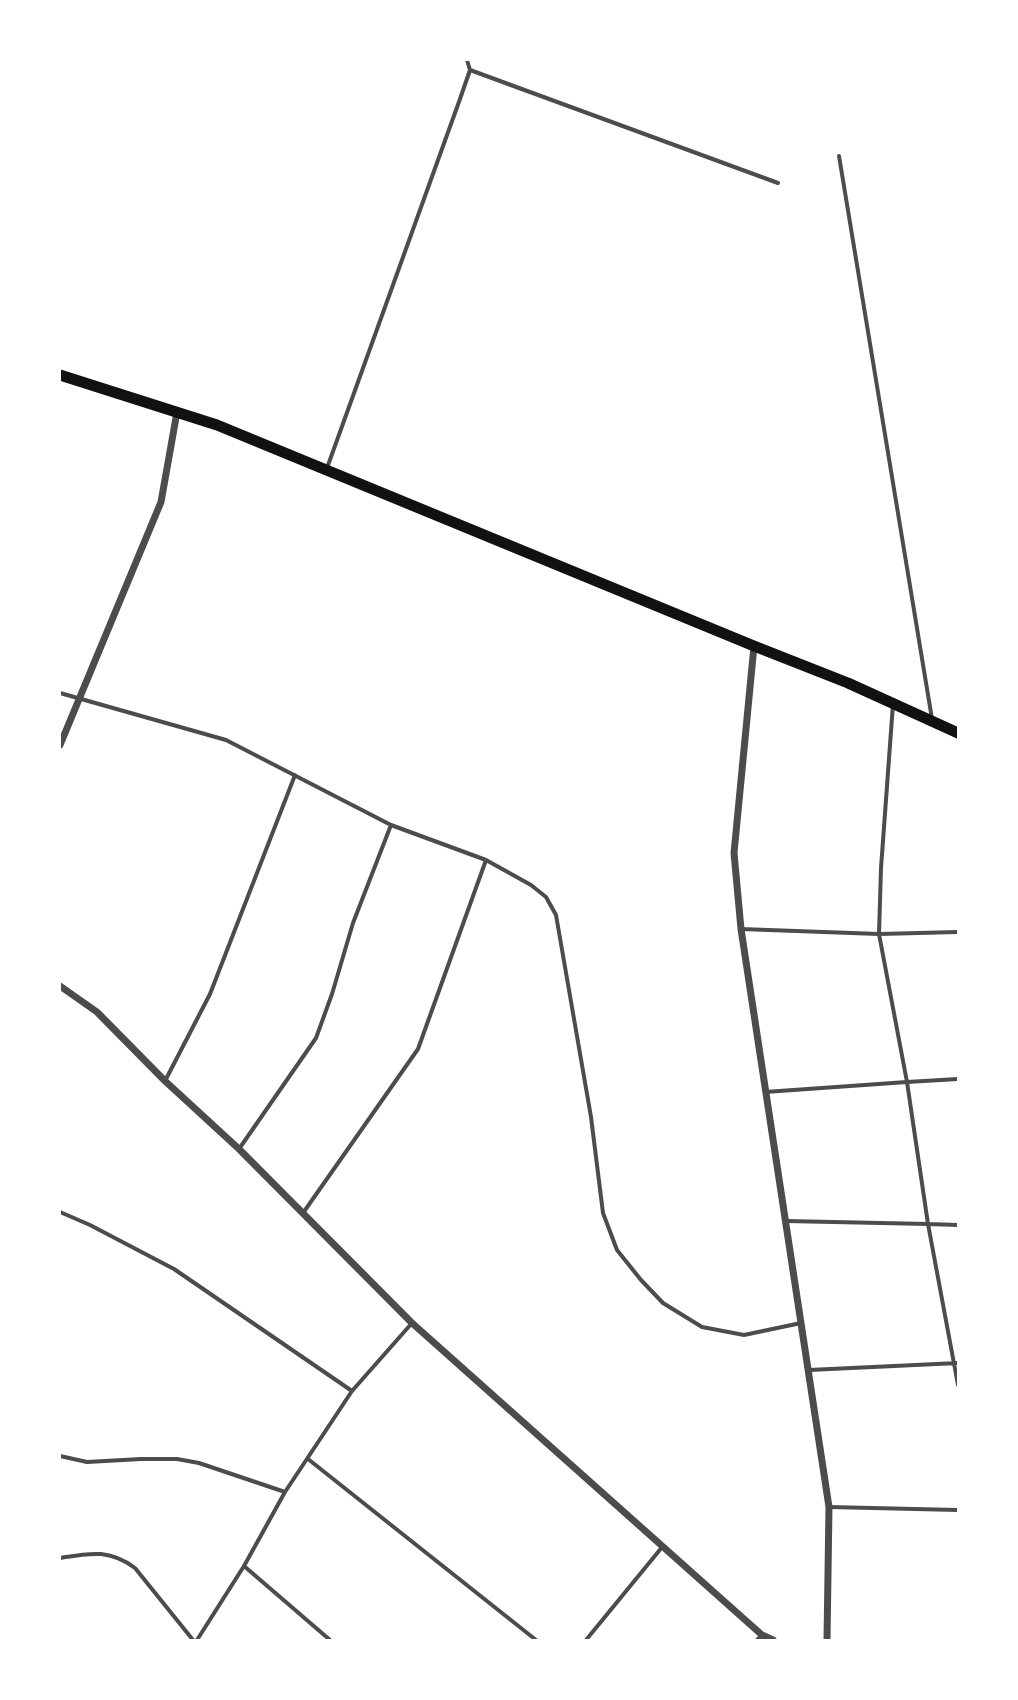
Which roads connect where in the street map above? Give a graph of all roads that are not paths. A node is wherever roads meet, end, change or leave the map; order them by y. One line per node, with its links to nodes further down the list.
1 (467, 60): 2 (street)
2 (470, 70): 4 (street); 7 (street)
3 (839, 156): 12 (street)
4 (778, 183)
5 (60, 376): 6 (highway)
6 (177, 412): 7 (highway); 10 (street)
7 (326, 470): 8 (highway)
8 (754, 646): 11 (highway); 18 (street)
9 (60, 693): 10 (street)
10 (80, 699): 14 (street); 15 (street)
11 (893, 703): 12 (highway); 20 (street)
12 (932, 721): 13 (highway)
13 (958, 733)
14 (60, 745)
15 (295, 775): 16 (street); 23 (street)
16 (391, 825): 17 (street); 26 (street)
17 (486, 860): 28 (street); 33 (street)
18 (741, 929): 20 (street); 25 (street)
19 (958, 932): 20 (street)
20 (879, 934): 24 (street)
21 (60, 986): 23 (street)
22 (958, 1079): 24 (street)
23 (166, 1081): 26 (street)
24 (908, 1082): 25 (street); 30 (street)
25 (765, 1092): 29 (street)
26 (239, 1149): 28 (street)
27 (60, 1212): 37 (street)
28 (302, 1214): 32 (street)
29 (786, 1221): 30 (street); 33 (street)
30 (928, 1224): 31 (street); 34 (street)
31 (958, 1225)
32 (412, 1323): 37 (street); 43 (street)
33 (802, 1323): 35 (street)
34 (956, 1363): 35 (street); 36 (street)
35 (809, 1370): 41 (street)
36 (958, 1385)
37 (352, 1391): 39 (street)
38 (60, 1456): 40 (street)
39 (308, 1459): 40 (street); 50 (street)
40 (285, 1492): 45 (street)
41 (829, 1507): 42 (street); 53 (street)
42 (958, 1510)
43 (663, 1545): 46 (street); 51 (street)
44 (60, 1558): 47 (street)
45 (244, 1566): 48 (street); 49 (street)
46 (760, 1637): 52 (street)
47 (193, 1640)
48 (197, 1640)
49 (330, 1640)
50 (536, 1640)
51 (586, 1640)
52 (773, 1640)
53 (826, 1640)

